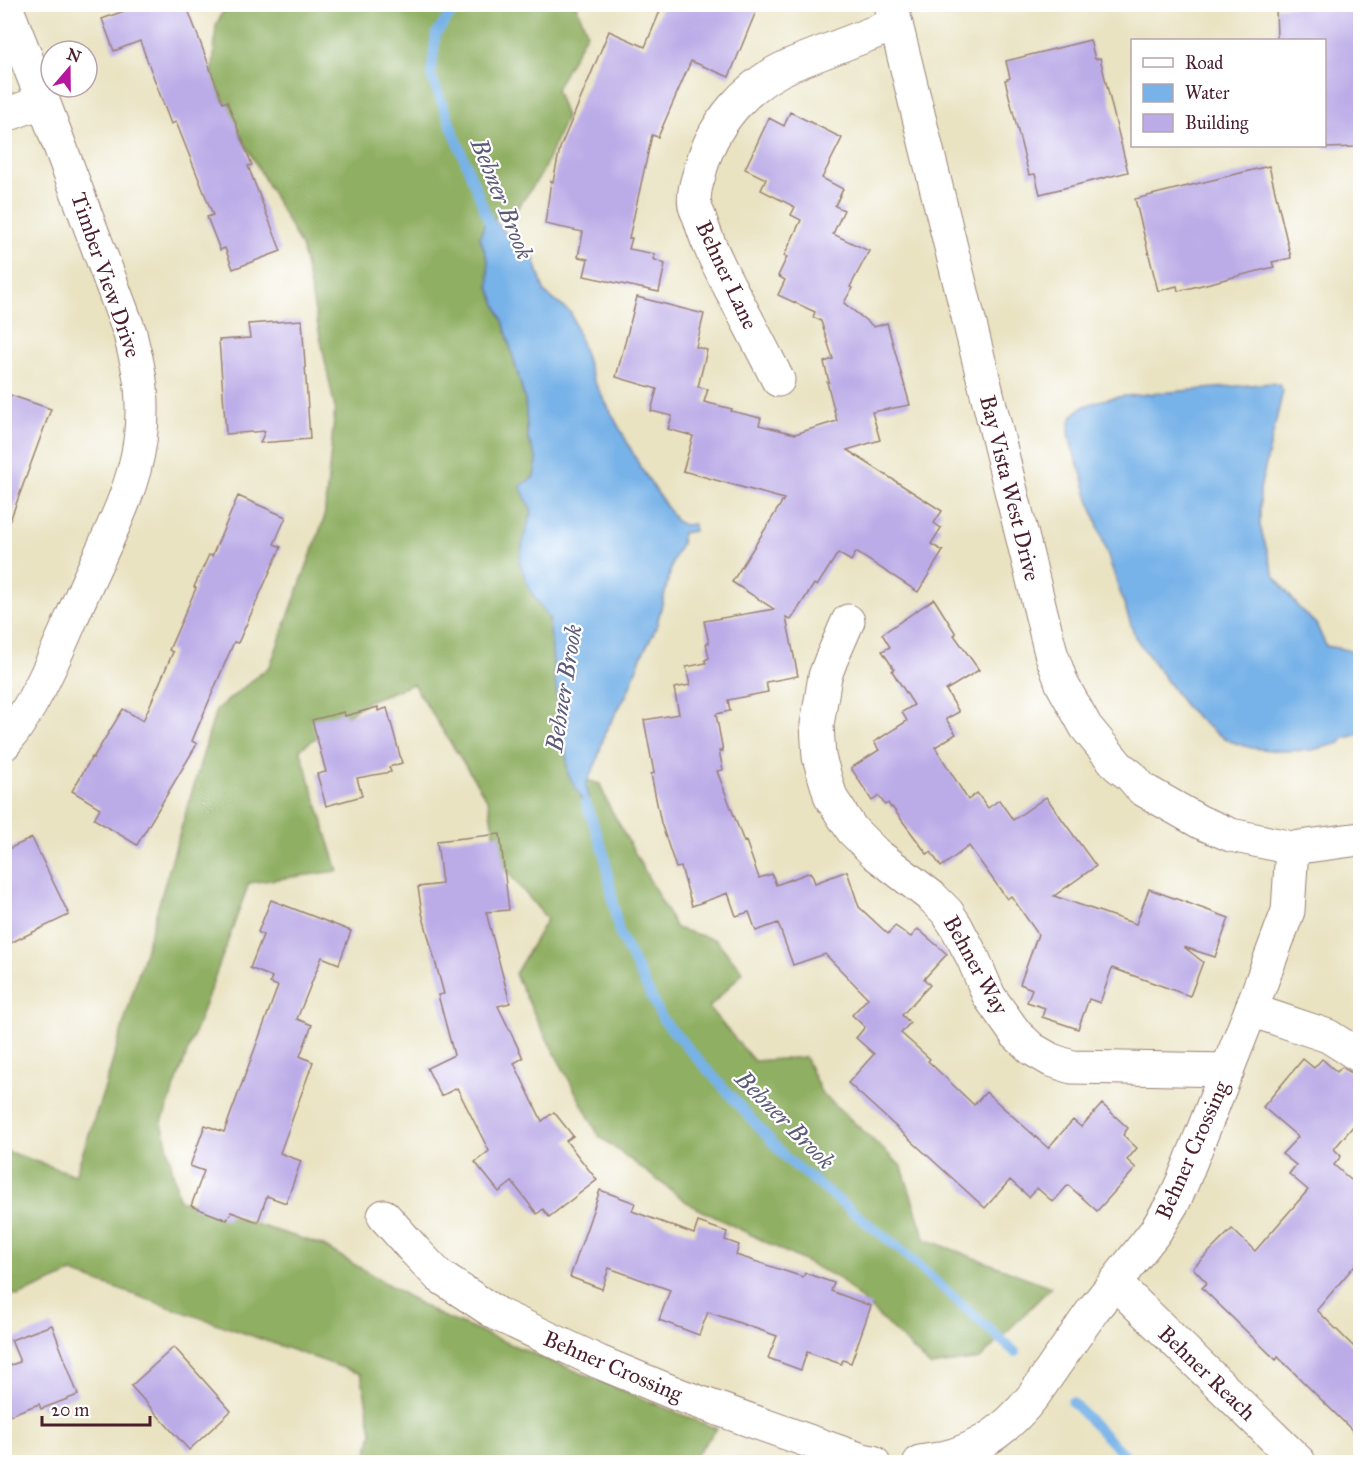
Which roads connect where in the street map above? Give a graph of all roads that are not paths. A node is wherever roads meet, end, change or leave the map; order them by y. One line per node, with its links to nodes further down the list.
1 (5, 4): 3 (street, Timber View Drive)
2 (894, 14): 5 (street, Behner Lane); 9 (street, Bay Vista West Drive)
3 (43, 101): 4 (street); 7 (street, Timber View Drive)
4 (4, 116)
5 (778, 380)
6 (848, 621): 12 (street, Behner Way)
7 (4, 744)
8 (1360, 839): 9 (street)
9 (1292, 848): 10 (street, Behner Crossing)
10 (1251, 1010): 11 (street); 12 (street, Behner Crossing)
11 (1360, 1056)
12 (1228, 1070): 14 (street, Behner Crossing)
13 (384, 1216): 15 (street, Behner Crossing)
14 (1115, 1283): 16 (street, Behner Crossing); 17 (street, Behner Reach)
15 (873, 1462)
16 (920, 1462)
17 (1299, 1462)

